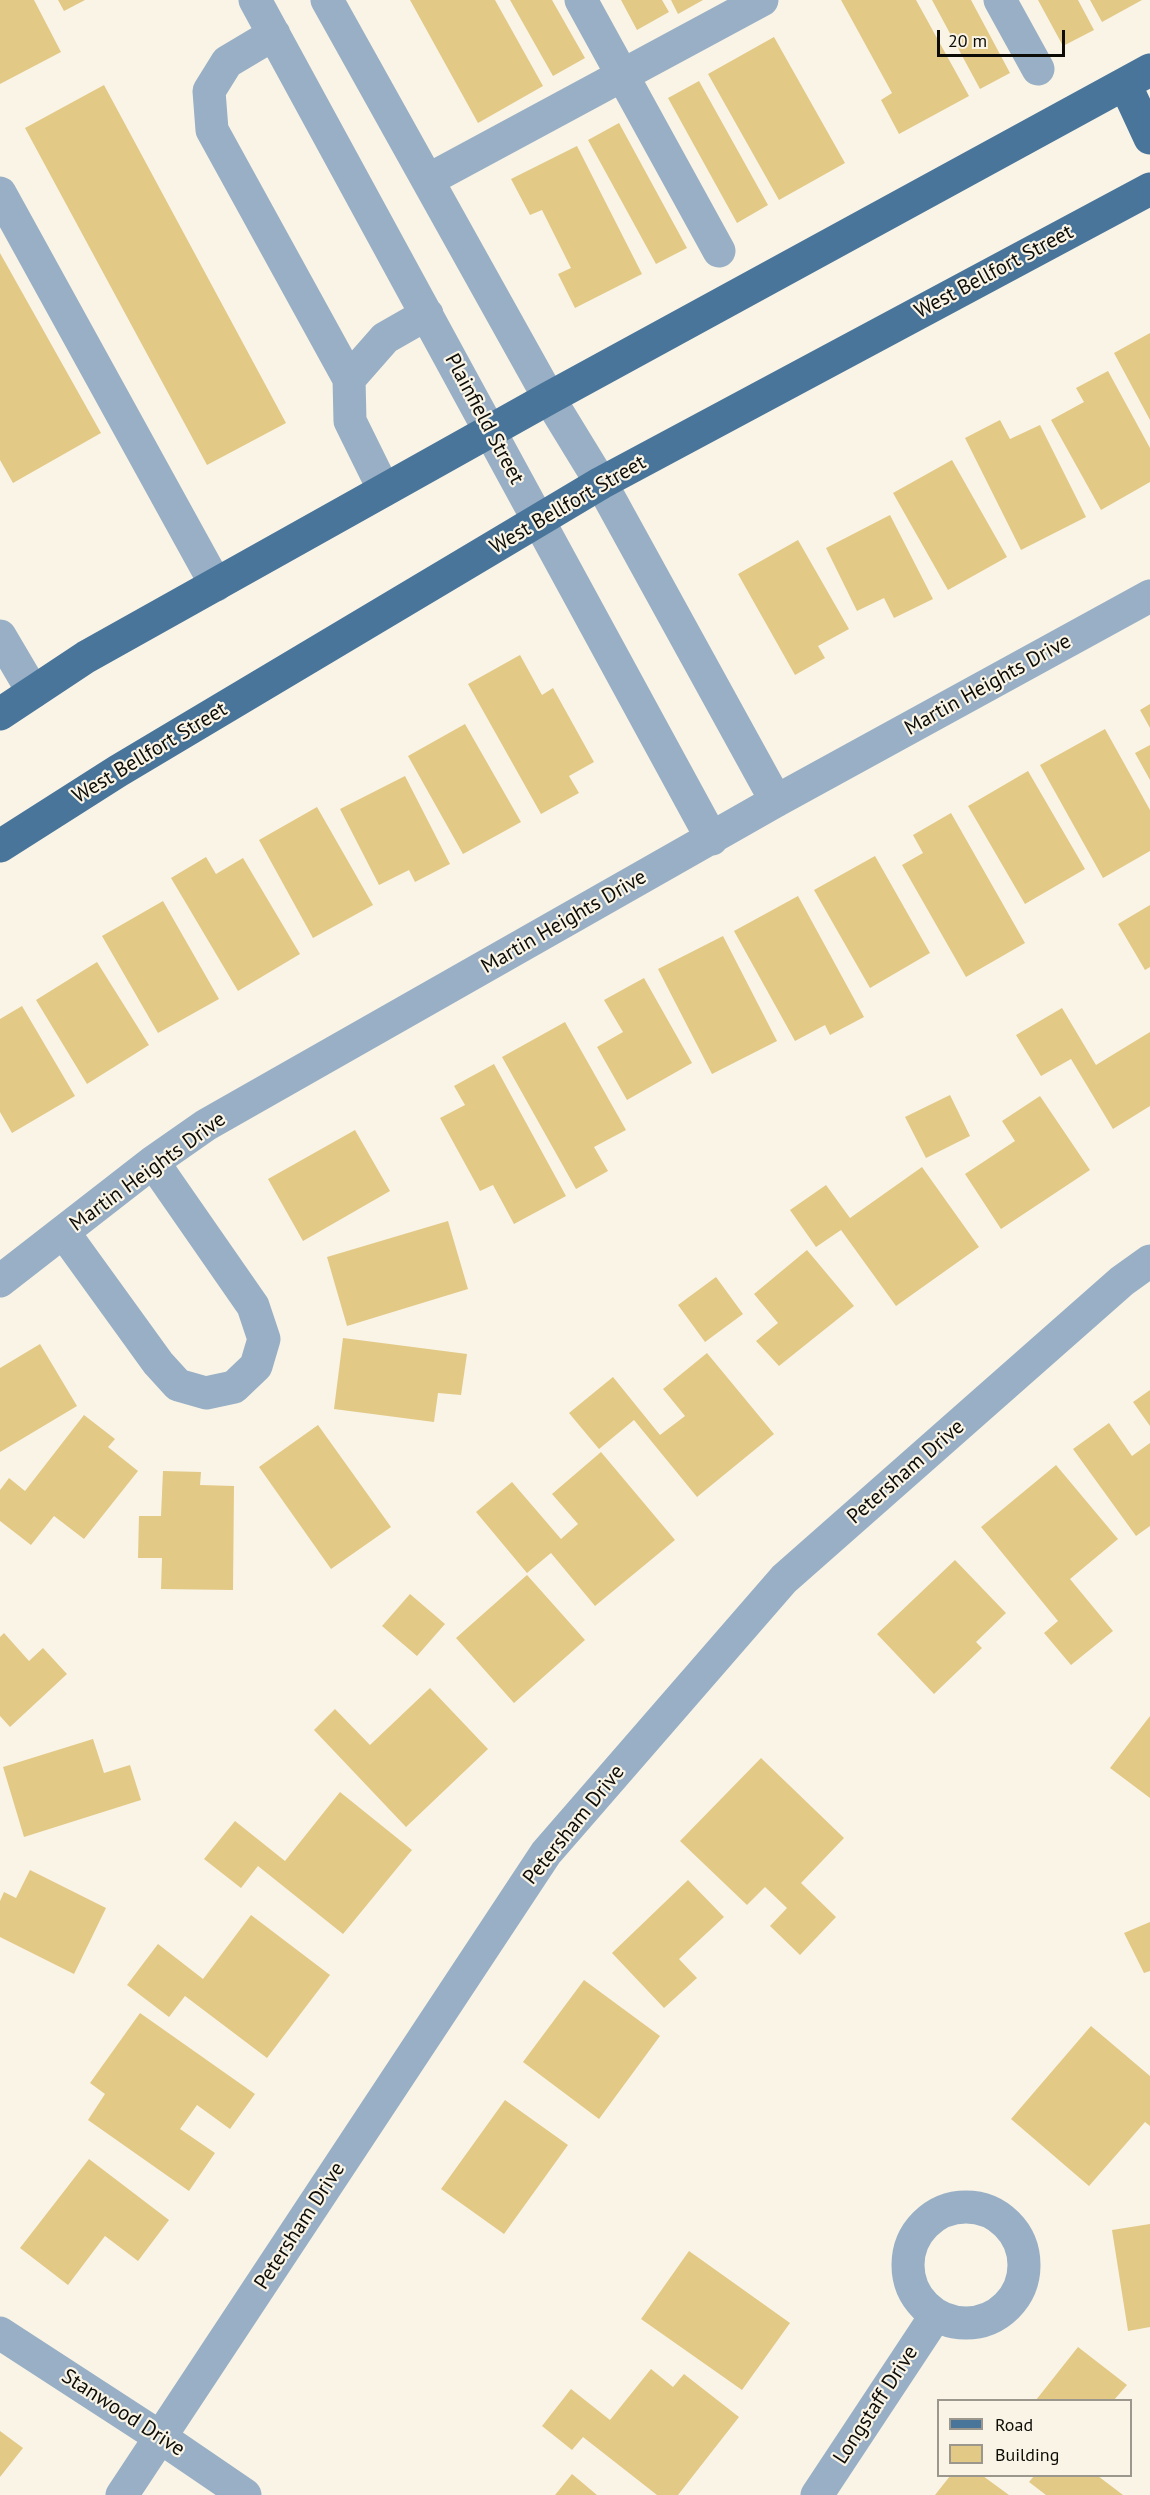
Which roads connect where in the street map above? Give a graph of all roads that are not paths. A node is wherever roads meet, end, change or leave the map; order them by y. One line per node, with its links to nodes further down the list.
1 (255, 0): 6 (street, Plainfield Street)
2 (327, 0): 11 (street)
3 (581, 0): 8 (street)
4 (762, 0): 8 (street)
5 (1000, 0): 7 (street)
6 (274, 34): 15 (street, Plainfield Street); 16 (street)
7 (1038, 69)
8 (622, 75): 11 (street); 14 (street)
9 (1137, 77): 10 (main road); 17 (main road)
10 (1150, 138)
11 (428, 180): 17 (street)
12 (1150, 189): 19 (main road, West Bellfort Street)
13 (0, 193): 22 (street)
14 (719, 251)
15 (427, 314): 16 (street); 18 (street, Plainfield Street)
16 (349, 379): 20 (street)
17 (549, 398): 18 (main road); 19 (street)
18 (490, 431): 20 (main road); 21 (street, Plainfield Street)
19 (602, 483): 21 (main road, West Bellfort Street); 27 (street)
20 (384, 490): 22 (main road)
21 (537, 521): 28 (street, Plainfield Street); 29 (main road, West Bellfort Street)
22 (216, 585): 25 (main road)
23 (1150, 596): 27 (street, Martin Heights Drive)
24 (0, 636): 25 (street)
25 (33, 692): 26 (main road)
26 (0, 714)
27 (776, 801): 28 (street, Martin Heights Drive)
28 (712, 838): 30 (street, Martin Heights Drive)
29 (0, 846)
30 (153, 1162): 31 (street, Martin Heights Drive); 31 (street)
31 (64, 1233): 33 (street, Martin Heights Drive)
32 (1150, 1261): 36 (street, Petersham Drive)
33 (0, 1281)
34 (936, 2315): 39 (street, Longstaff Drive)
35 (0, 2333): 36 (street, Stanwood Drive)
36 (160, 2437): 37 (street, Petersham Drive); 38 (street, Stanwood Drive)
37 (122, 2495)
38 (245, 2495)
39 (818, 2495)

